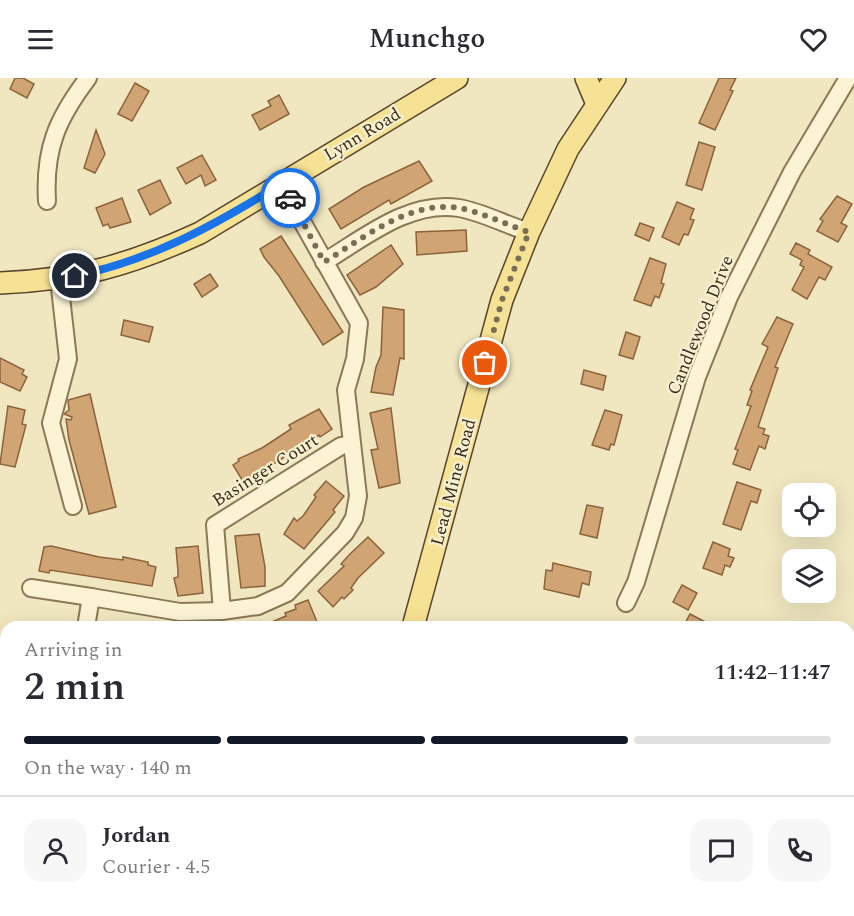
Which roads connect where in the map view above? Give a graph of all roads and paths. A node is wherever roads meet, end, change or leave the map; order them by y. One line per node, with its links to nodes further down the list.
1 (88, 78): 8 (street)
2 (457, 78): 7 (main road, Lynn Road)
3 (586, 78): 6 (main road)
4 (615, 78): 6 (main road, Lead Mine Road)
5 (848, 78): 17 (street, Candlewood Drive)
6 (597, 104): 9 (main road, Lead Mine Road)
7 (281, 184): 10 (street); 11 (main road, Lynn Road)
8 (47, 201)
9 (529, 232): 10 (street); 20 (main road, Lead Mine Road)
10 (324, 262): 13 (street)
11 (58, 279): 12 (main road, Lynn Road); 14 (street)
12 (0, 282)
13 (351, 444): 18 (street); 18 (street, Basinger Court)
14 (73, 506)
15 (31, 588): 16 (street)
16 (91, 597): 18 (street); 19 (street)
17 (626, 603)
18 (222, 611)
19 (87, 621)
20 (415, 621)

